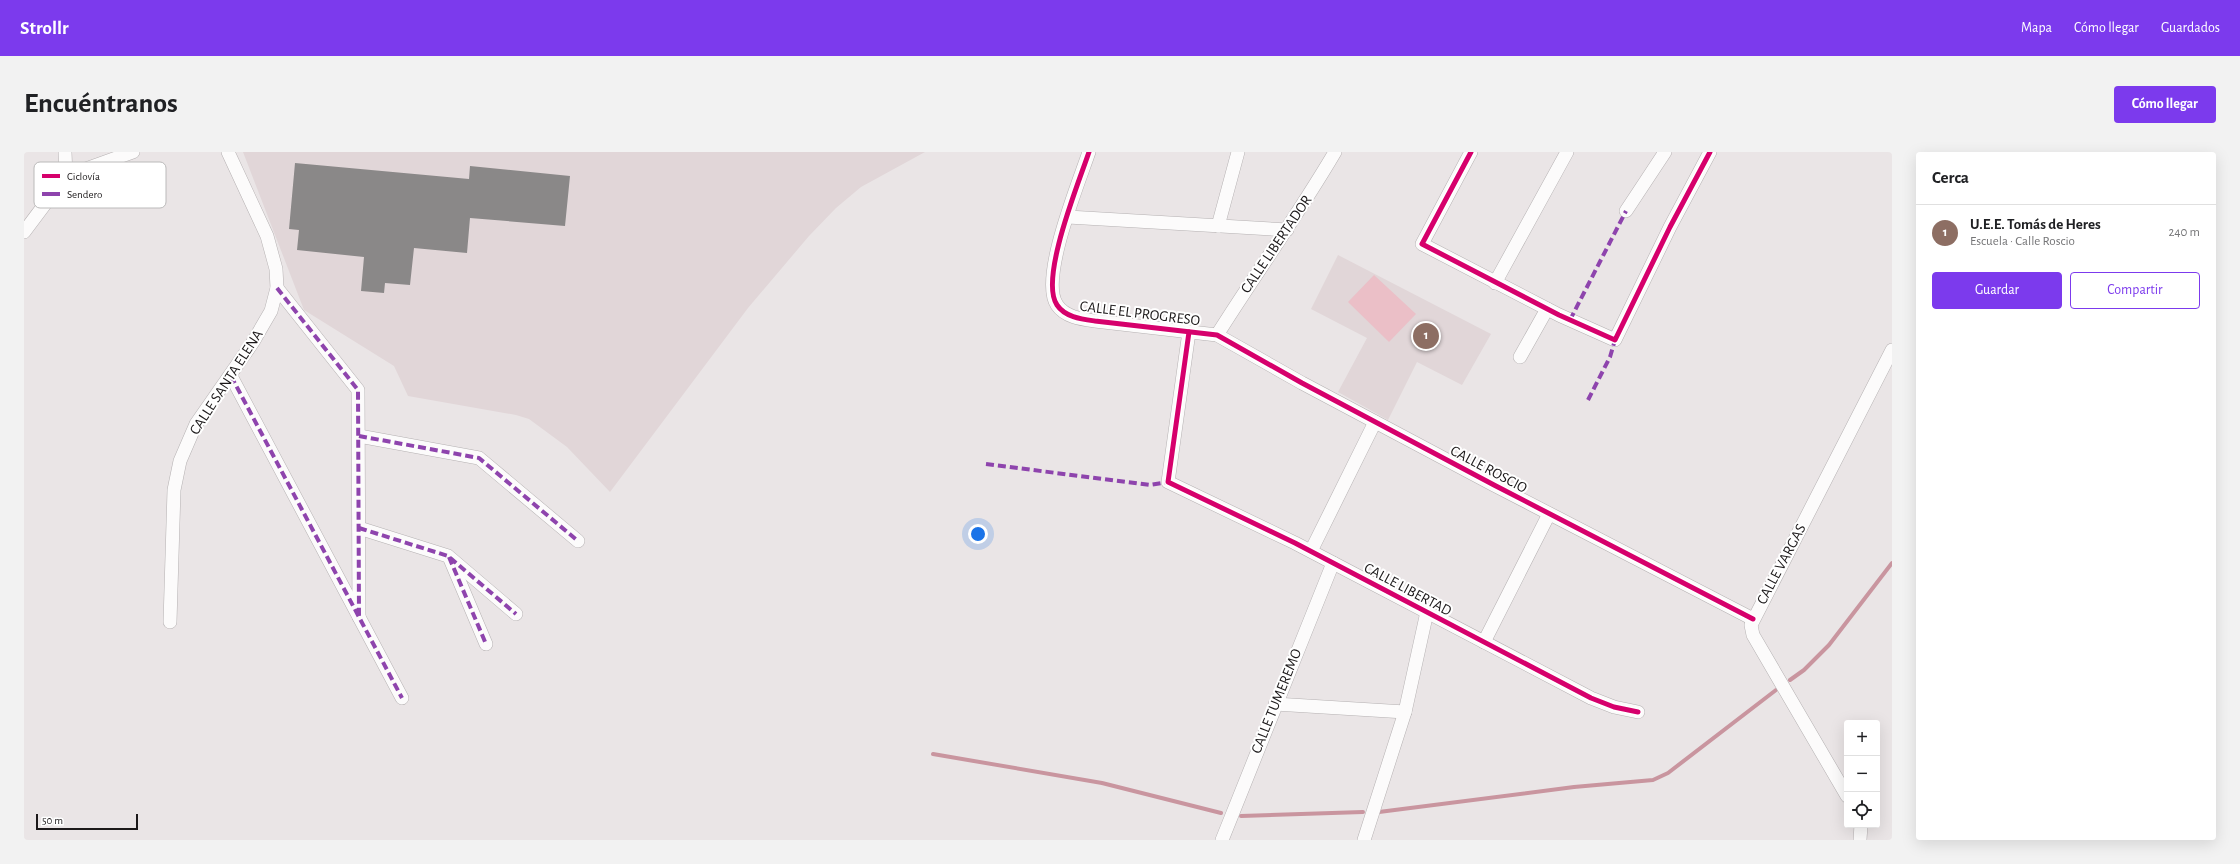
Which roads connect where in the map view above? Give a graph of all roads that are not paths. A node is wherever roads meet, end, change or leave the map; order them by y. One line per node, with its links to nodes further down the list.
1 (65, 152): 11 (street)
2 (133, 152): 12 (street)
3 (228, 152): 20 (street, CALLE SANTA ELENA)
4 (1089, 152): 15 (street, CALLE EL PROGRESO)
5 (1238, 152): 16 (street)
6 (1335, 152): 17 (street, CALLE LIBERTADOR)
7 (1471, 152): 19 (street)
8 (1567, 152): 19 (street)
9 (1665, 152): 14 (street)
10 (1710, 152): 21 (street)
11 (65, 162)
12 (105, 162)
13 (42, 208): 18 (street)
14 (1626, 210)
15 (1068, 217): 16 (street); 22 (street, CALLE EL PROGRESO)
16 (1218, 226): 17 (street)
17 (1287, 230): 23 (street, CALLE LIBERTADOR)
18 (24, 232)
19 (1495, 283): 21 (street)
20 (277, 288): 26 (street, CALLE SANTA ELENA); 28 (street)
21 (1546, 309): 25 (street)
22 (1189, 332): 23 (street, CALLE EL PROGRESO); 32 (street, CALLE LIBERTAD)
23 (1216, 334): 27 (street, CALLE ROSCIO)
24 (1892, 350): 38 (street, CALLE VARGAS)
25 (1520, 357)
26 (231, 376): 37 (street); 39 (street, CALLE SANTA ELENA)
27 (1375, 422): 29 (street, CALLE ROSCIO); 32 (street)
28 (358, 436): 30 (street); 31 (street)
29 (1549, 514): 38 (street, CALLE ROSCIO); 40 (street)
30 (359, 528): 33 (street); 37 (street)
31 (578, 541)
32 (1311, 551): 34 (street, CALLE LIBERTAD)
33 (448, 556): 36 (street); 41 (street)
34 (1333, 563): 35 (street, CALLE LIBERTAD); 43 (street, CALLE TUMEREMO)
35 (1427, 612): 40 (street, CALLE LIBERTAD); 44 (street)
36 (516, 614)
37 (359, 619): 42 (street)
38 (1753, 619): 46 (street, CALLE VARGAS)
39 (170, 622)
40 (1484, 642): 45 (street, CALLE LIBERTAD)
41 (486, 644)
42 (402, 698)
43 (1275, 704): 44 (street); 48 (street, CALLE TUMEREMO)
44 (1405, 712): 49 (street)
45 (1638, 712)
46 (1845, 792)
47 (1861, 828): 50 (street)
48 (1222, 840)
49 (1364, 840)
50 (1860, 840)

